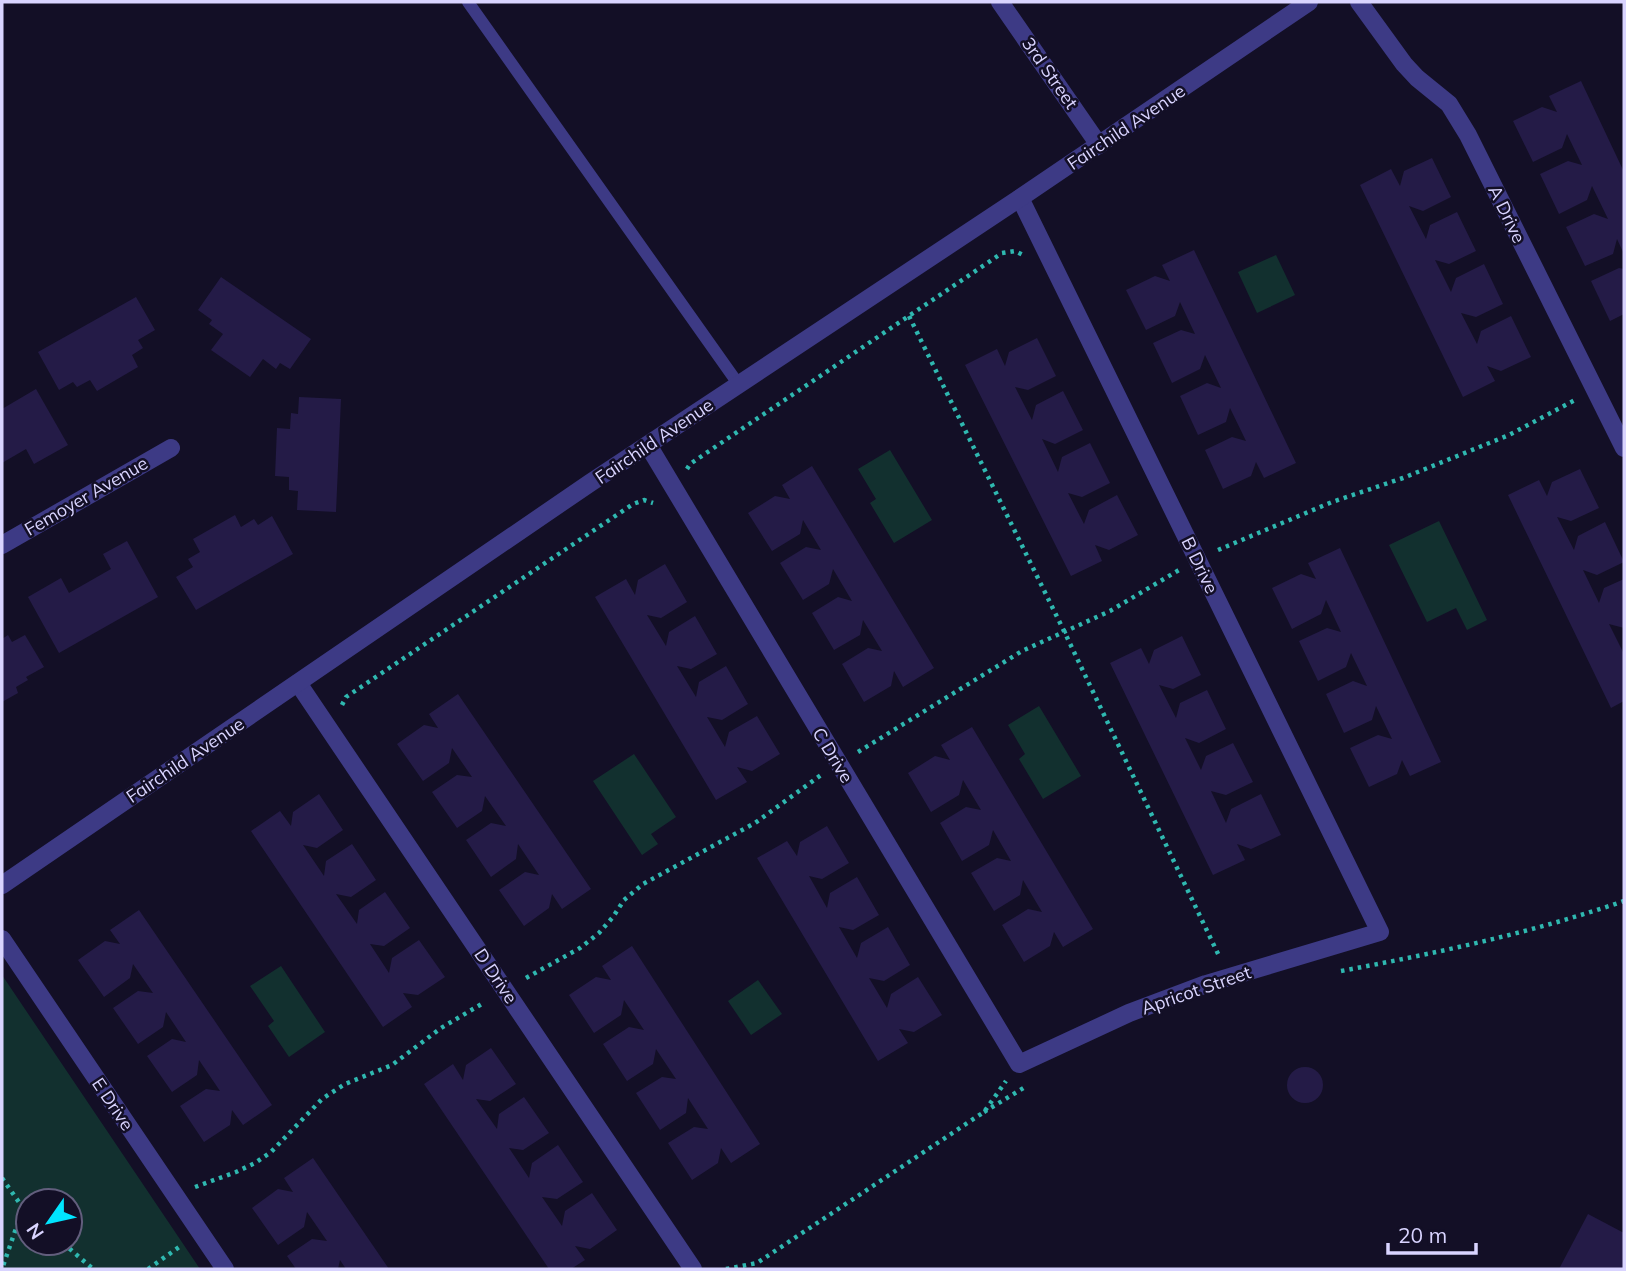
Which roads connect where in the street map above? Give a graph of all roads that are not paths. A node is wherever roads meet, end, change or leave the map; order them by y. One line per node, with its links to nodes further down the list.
1 (468, 2): 7 (lane)
2 (1000, 2): 5 (street, 3rd Street)
3 (1309, 2): 5 (street, Fairchild Avenue)
4 (1359, 2): 10 (street, A Drive)
5 (1099, 145): 6 (street, Fairchild Avenue)
6 (1020, 198): 7 (street, Fairchild Avenue); 14 (street, B Drive)
7 (739, 384): 8 (street, Fairchild Avenue)
8 (648, 445): 12 (street, Fairchild Avenue); 16 (street, C Drive)
9 (171, 448): 11 (street, Femoyer Avenue)
10 (1624, 448)
11 (2, 545)
12 (298, 683): 13 (street, Fairchild Avenue); 18 (street, D Drive)
13 (2, 885)
14 (1380, 932): 16 (street, Apricot Street)
15 (2, 939): 17 (street, E Drive)
16 (1019, 1064)
17 (225, 1269)
18 (693, 1269)

